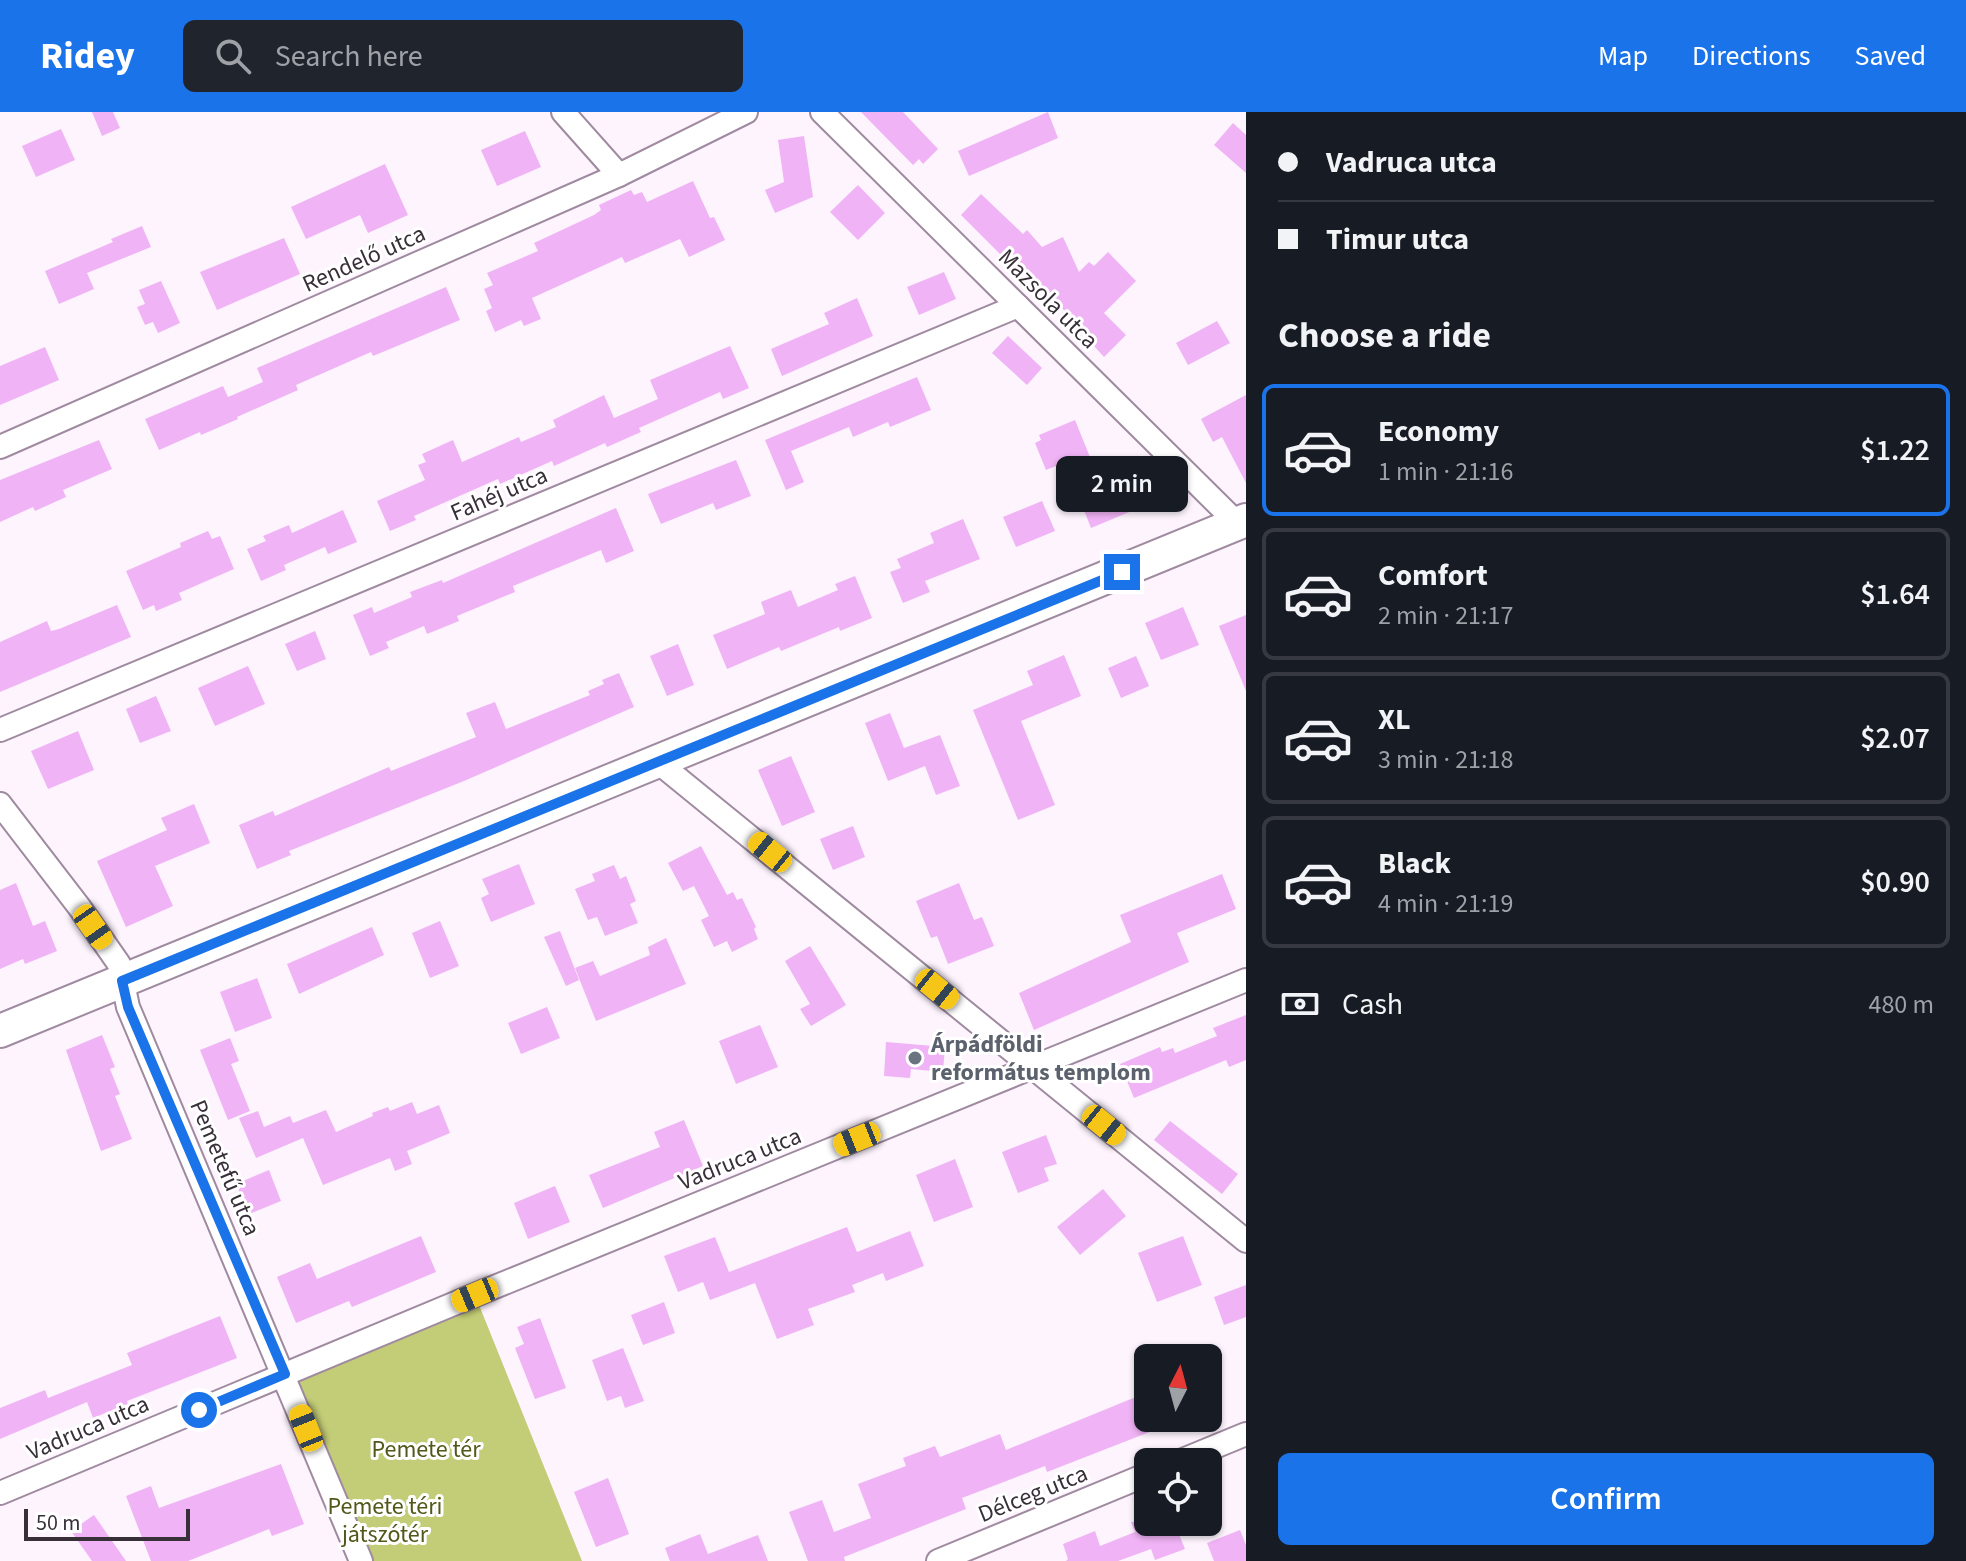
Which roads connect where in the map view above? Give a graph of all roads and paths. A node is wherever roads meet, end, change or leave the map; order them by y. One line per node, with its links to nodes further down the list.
1 (563, 112): 4 (street)
2 (746, 112): 4 (street, Rendelő utca)
3 (822, 112): 5 (street, Mazsola utca)
4 (619, 175): 6 (street, Rendelő utca)
5 (1018, 306): 7 (street, Mazsola utca); 8 (street, Fahéj utca)
6 (0, 447)
7 (1242, 522): 9 (street)
8 (0, 730)
9 (659, 763): 12 (street); 14 (street)
10 (0, 804): 12 (street, Pemetefű utca)
11 (1246, 980): 14 (street, Vadruca utca)
12 (122, 981): 13 (street); 16 (street, Pemetefű utca)
13 (0, 1031)
14 (1033, 1067): 15 (street); 16 (street, Vadruca utca)
15 (1246, 1241)
16 (285, 1374): 20 (street, Vadruca utca); 21 (street)
17 (1246, 1434): 18 (street)
18 (1212, 1448)
19 (1134, 1480): 22 (street, Délceg utca)
20 (0, 1493)
21 (361, 1561)
22 (938, 1561)

